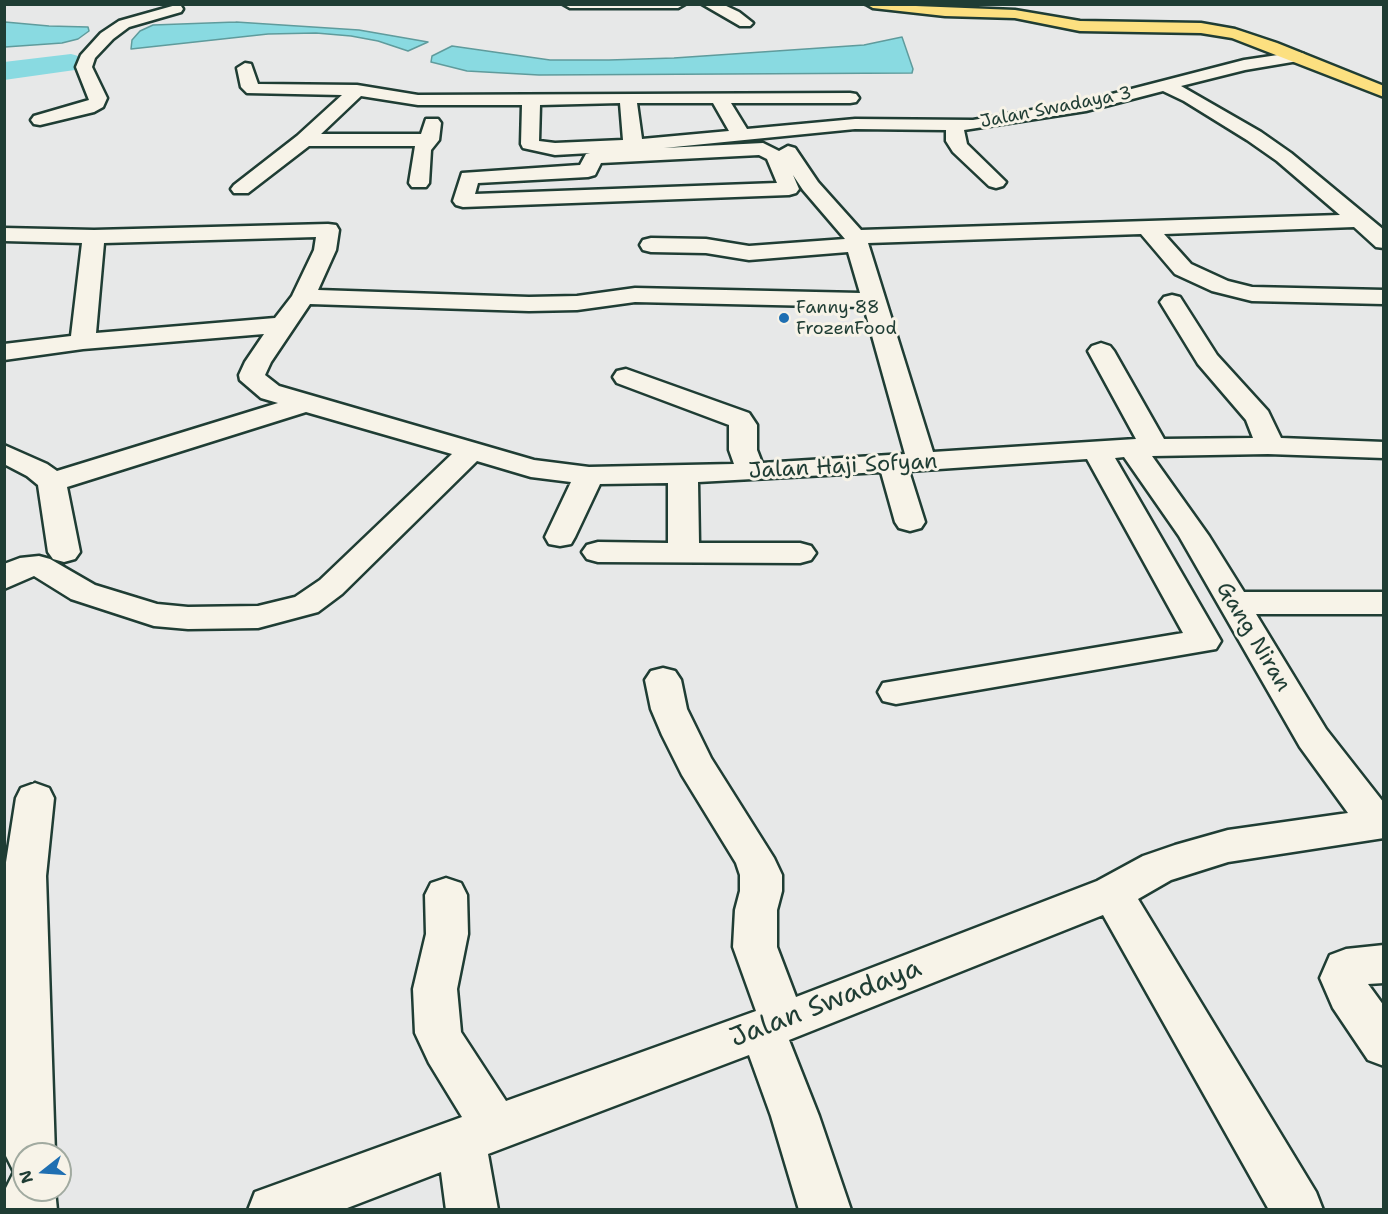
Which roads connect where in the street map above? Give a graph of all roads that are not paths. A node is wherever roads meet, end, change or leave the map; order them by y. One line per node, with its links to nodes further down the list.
1 (142, 4): 16 (street)
2 (570, 4): 3 (street)
3 (678, 4)
4 (709, 4): 6 (street)
5 (873, 4): 7 (main road)
6 (746, 22)
7 (1298, 57): 9 (street, Jalan Swadaya 3); 11 (main road)
8 (244, 68): 10 (street)
9 (1166, 86): 18 (street, Jalan Swadaya 3); 27 (street)
10 (357, 90): 17 (street); 21 (street)
11 (1383, 92)
12 (628, 98): 13 (street); 15 (street); 22 (street)
13 (719, 98): 14 (street); 20 (street)
14 (850, 98)
15 (531, 100): 17 (street); 22 (street, Jalan Swadaya 3)
16 (40, 120)
17 (420, 124): 21 (street); 24 (street)
18 (955, 126): 19 (street, Jalan Swadaya 3); 23 (street)
19 (776, 133): 20 (street, Jalan Swadaya 3); 25 (street)
20 (741, 135): 22 (street, Jalan Swadaya 3)
21 (303, 140): 26 (street)
22 (633, 145)
23 (996, 182)
24 (419, 183)
25 (800, 188): 25 (street); 31 (street)
26 (241, 189)
27 (1357, 221): 28 (street); 33 (street)
28 (1147, 228): 31 (street); 35 (street)
29 (4, 234): 30 (street)
30 (94, 237): 34 (street); 39 (street)
31 (856, 241): 32 (street); 36 (street)
32 (651, 245)
33 (1382, 248)
34 (303, 297): 36 (street); 38 (street)
35 (1383, 297)
36 (874, 300): 50 (street)
37 (1172, 302): 44 (street)
38 (282, 325): 39 (street); 43 (street, Jalan Haji Sofyan)
39 (82, 342): 41 (street)
40 (1101, 351): 45 (street, Gang Niran)
41 (4, 352)
42 (626, 377): 52 (street)
43 (308, 404): 48 (street, Jalan Haji Sofyan); 55 (street)
44 (1268, 446): 45 (street, Jalan Haji Sofyan); 46 (street, Jalan Haji Sofyan)
45 (1144, 448): 47 (street, Jalan Haji Sofyan); 64 (street, Gang Niran)
46 (1383, 450)
47 (1096, 451): 50 (street, Jalan Haji Sofyan); 67 (street)
48 (470, 452): 56 (street, Jalan Haji Sofyan); 63 (street)
49 (4, 453): 55 (street)
50 (922, 462): 51 (street, Jalan Haji Sofyan)
51 (893, 464): 52 (street, Jalan Haji Sofyan); 57 (street)
52 (751, 472): 54 (street, Jalan Haji Sofyan)
53 (4, 473): 55 (street)
54 (683, 475): 56 (street, Jalan Haji Sofyan); 61 (street)
55 (44, 476): 59 (street)
56 (589, 476): 58 (street)
57 (910, 522)
58 (560, 537)
59 (64, 552)
60 (598, 552): 61 (street)
61 (684, 553): 62 (street)
62 (800, 553)
63 (4, 579)
64 (1233, 603): 65 (street); 69 (street, Gang Niran)
65 (1383, 603)
66 (663, 680): 74 (street)
67 (896, 692)
68 (35, 798): 70 (street)
69 (1380, 823): 71 (street, Jalan Swadaya)
70 (15, 875): 77 (street)
71 (1112, 892): 74 (street, Jalan Swadaya); 81 (street)
72 (446, 895): 76 (street)
73 (1383, 964): 75 (street)
74 (772, 1025): 76 (street, Jalan Swadaya); 80 (street)
75 (1383, 1045)
76 (479, 1135): 78 (street, Jalan Swadaya); 79 (street)
77 (29, 1142)
78 (273, 1209)
79 (471, 1209)
80 (825, 1209)
81 (1298, 1209)

